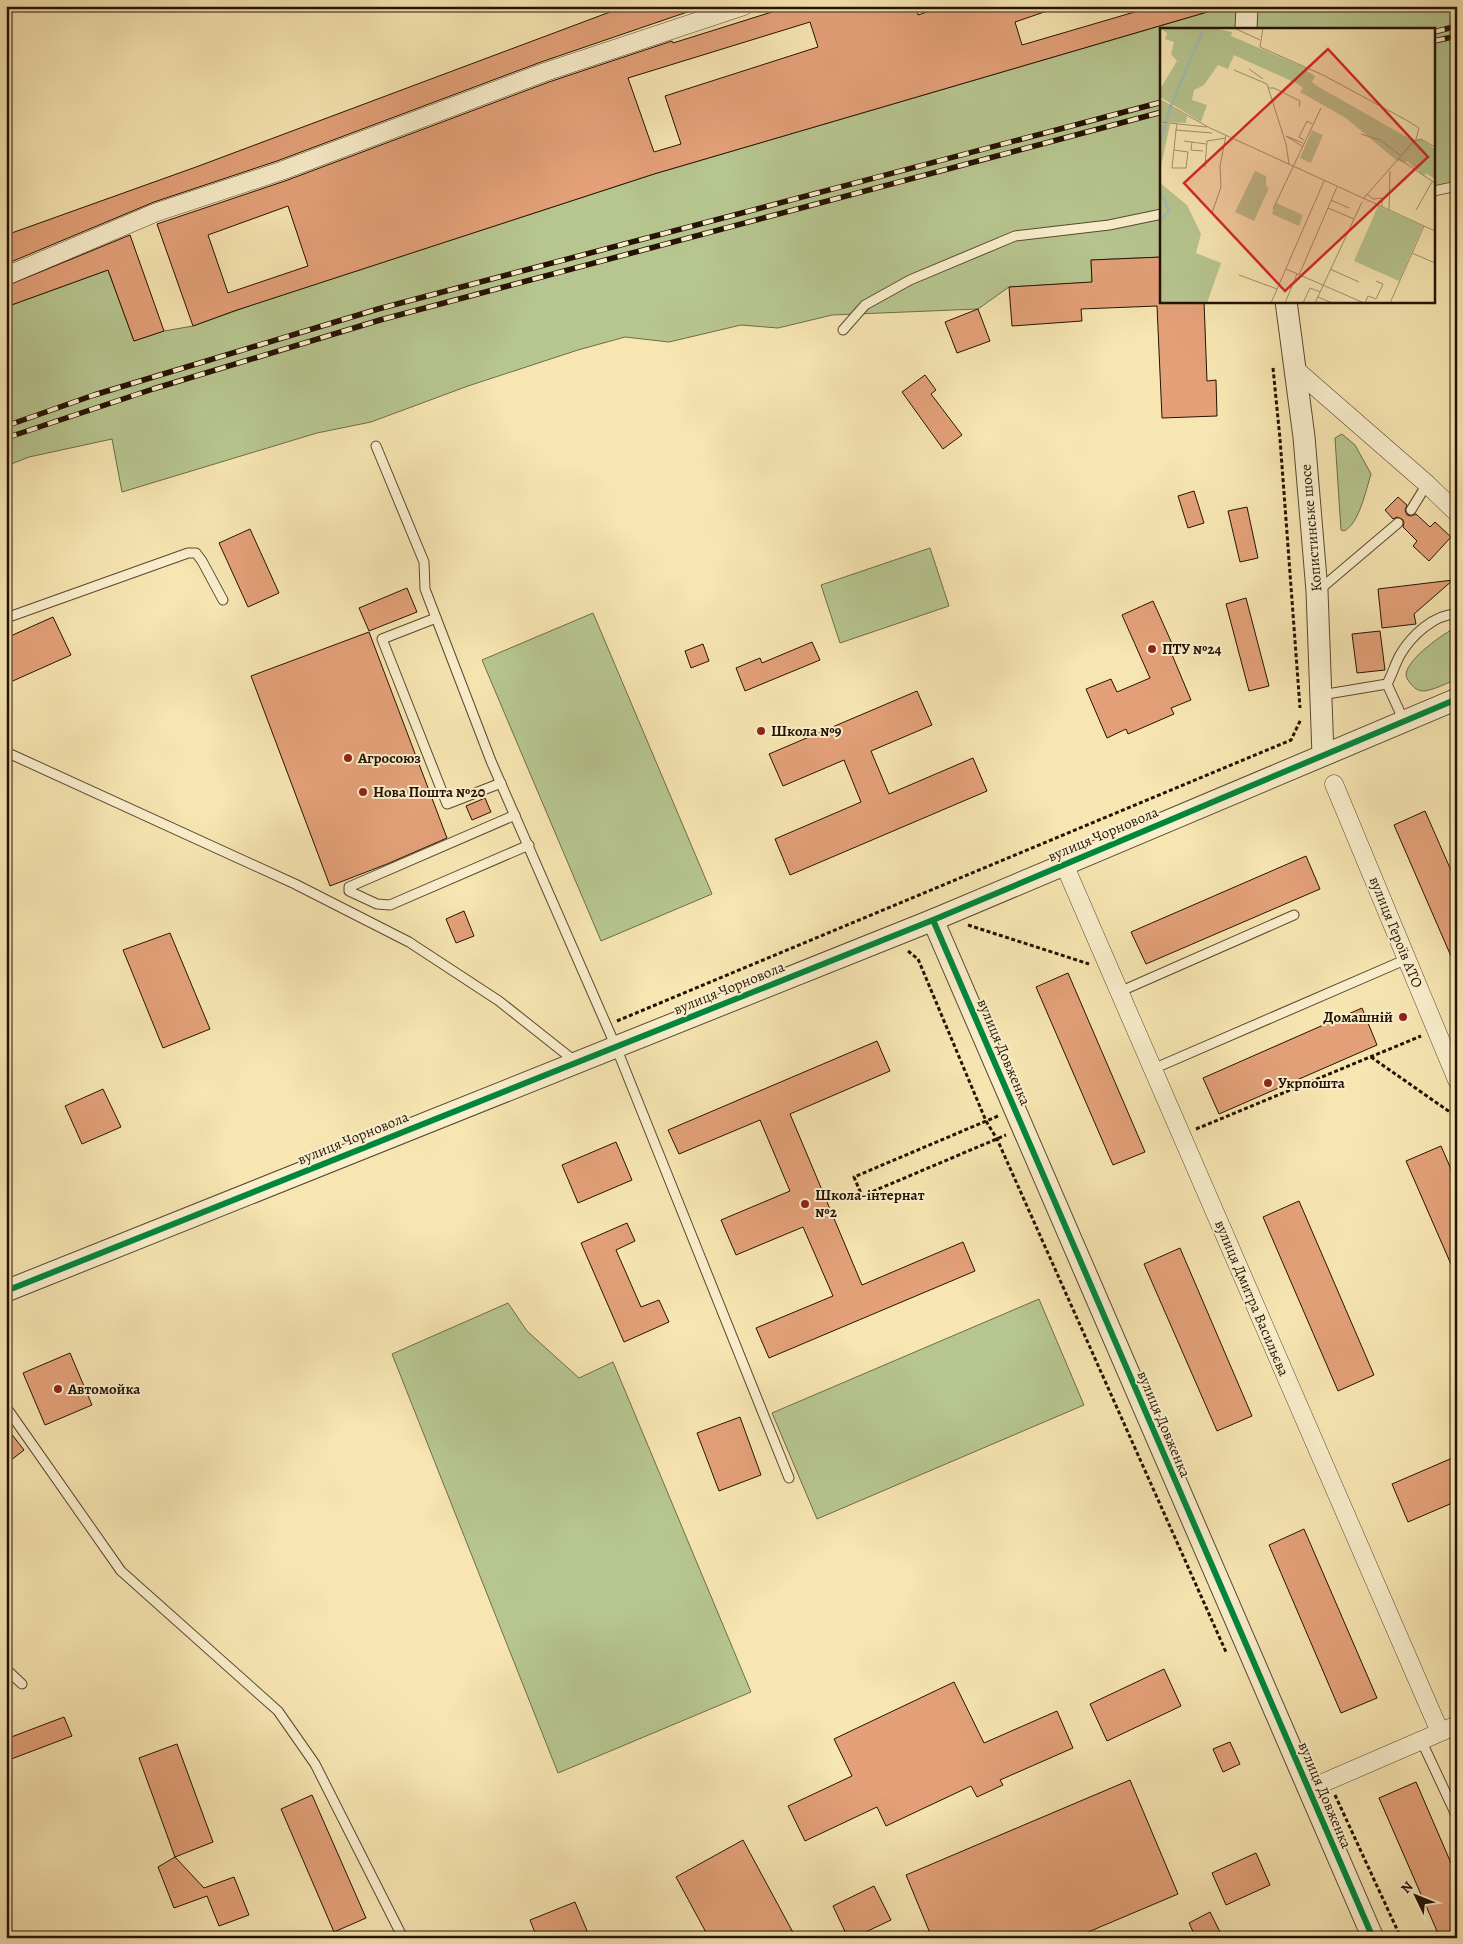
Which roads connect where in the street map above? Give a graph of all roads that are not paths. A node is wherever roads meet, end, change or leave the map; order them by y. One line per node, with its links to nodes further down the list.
1 (744, 6): 7 (street)
2 (1247, 6): 3 (street)
3 (1246, 28)
4 (1457, 186): 5 (lane)
5 (1436, 191)
6 (1160, 214): 9 (lane)
7 (6, 276)
8 (1286, 302): 10 (street, Копистинське шосе)
9 (843, 330)
10 (1295, 369): 12 (street); 16 (street, Копистинське шосе)
11 (376, 446): 20 (lane)
12 (1427, 484): 13 (lane); 14 (street)
13 (1411, 510)
14 (1457, 513)
15 (1398, 523): 16 (lane)
16 (1317, 591): 22 (street, Копистинське шосе)
17 (223, 600): 19 (lane)
18 (1457, 614): 21 (lane)
19 (6, 618)
20 (436, 618): 27 (lane); 27 (lane)
21 (1387, 684): 22 (lane); 24 (lane)
22 (1321, 695): 26 (street, Копистинське шосе)
23 (1457, 699): 24 (street, вулиця Чорновола)
24 (1404, 721): 26 (street, вулиця Чорновола)
25 (6, 752): 37 (lane)
26 (1323, 755): 31 (street, вулиця Чорновола)
27 (501, 783): 29 (lane)
28 (1334, 784): 34 (street, вулиця Героїв АТО)
29 (515, 815): 30 (lane); 30 (lane)
30 (529, 844): 36 (lane)
31 (1064, 864): 33 (street, вулиця Чорновола); 35 (street, вулиця Дмитра Васильєва)
32 (1294, 915): 35 (lane)
33 (933, 920): 36 (street, вулиця Чорновола); 48 (street, вулиця Довженка)
34 (1407, 959): 38 (lane); 39 (street, вулиця Героїв АТО)
35 (1120, 992): 38 (street, вулиця Дмитра Васильєва)
36 (616, 1047): 37 (street, вулиця Чорновола); 42 (lane)
37 (577, 1062): 40 (street, вулиця Чорновола)
38 (1153, 1069): 46 (street, вулиця Дмитра Васильєва)
39 (1457, 1080)
40 (6, 1291)
41 (6, 1407): 50 (lane)
42 (788, 1478)
43 (6, 1668): 44 (lane)
44 (22, 1684)
45 (1457, 1725): 46 (street)
46 (1440, 1732): 47 (street)
47 (1421, 1740): 48 (street); 49 (lane)
48 (1309, 1789): 51 (street, вулиця Довженка)
49 (1457, 1817)
50 (403, 1938)
51 (1374, 1938)

